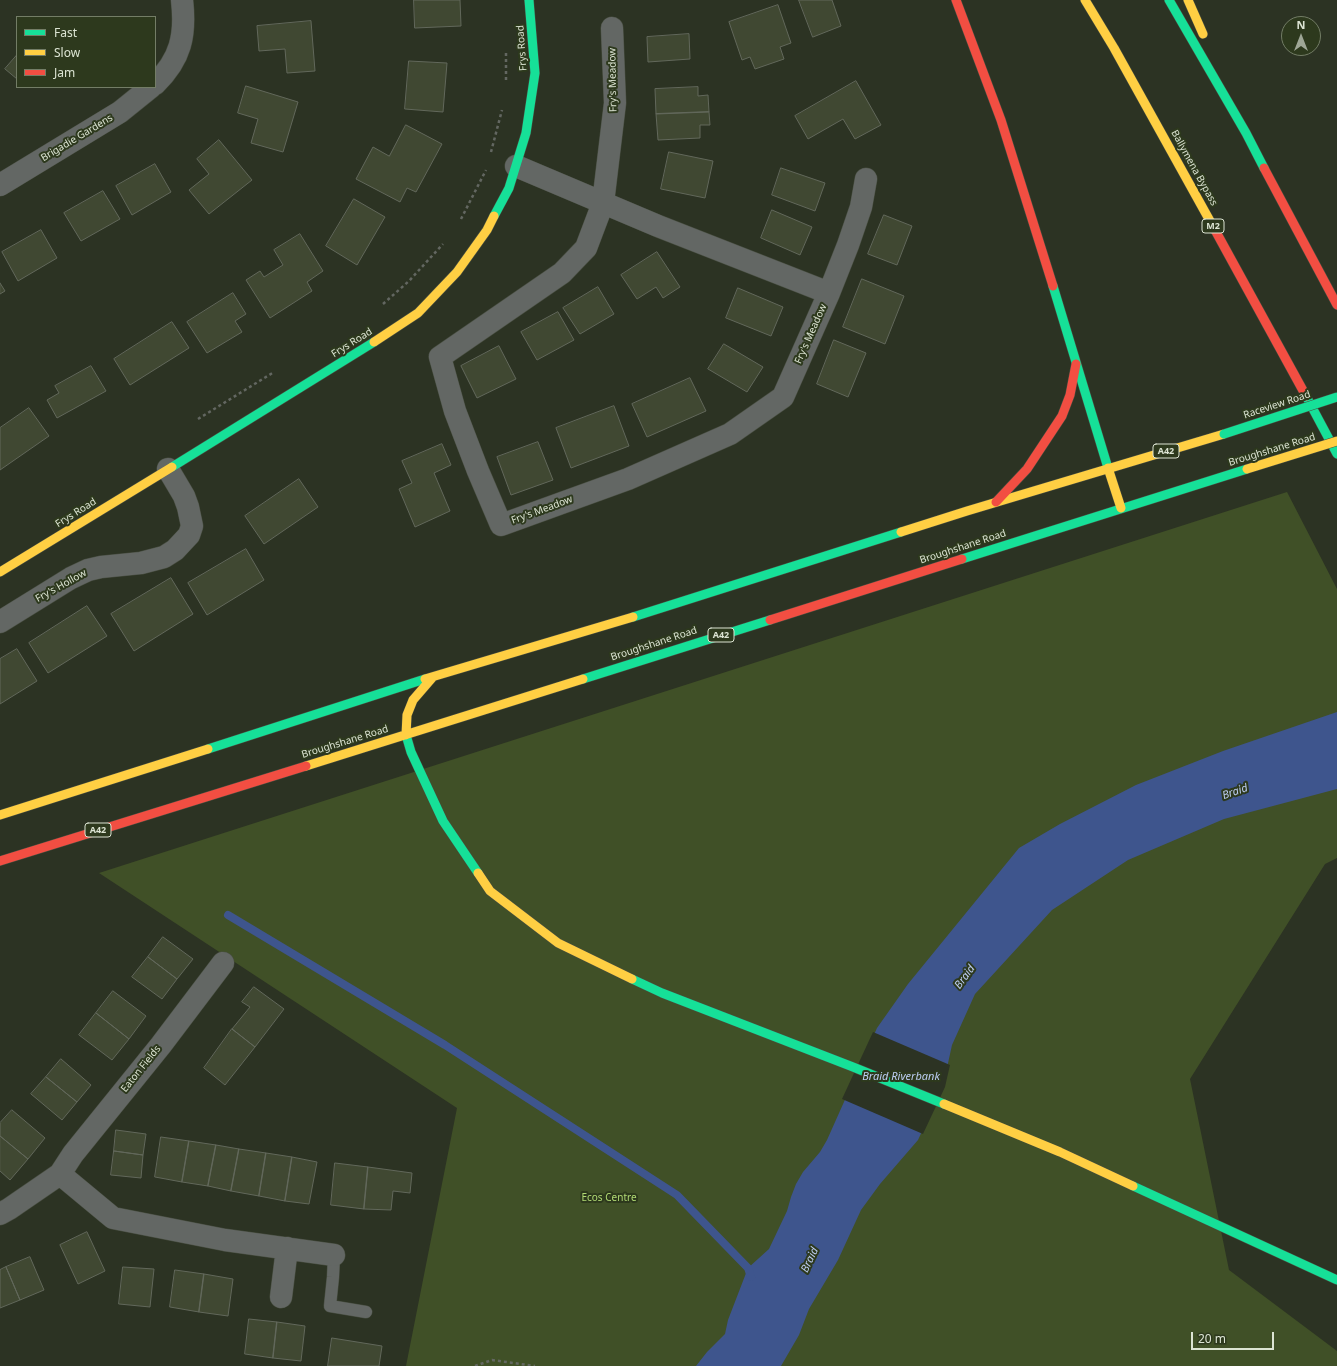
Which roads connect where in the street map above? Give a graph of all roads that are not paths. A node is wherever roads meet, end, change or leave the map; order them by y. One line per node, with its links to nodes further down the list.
1 (182, 0): 10 (street)
2 (529, 0): 13 (main road, Frys Road)
3 (956, 0): 19 (main road)
4 (1085, 0): 22 (main road, Ballymena Bypass / M2)
5 (1170, 0): 12 (main road)
6 (1188, 0): 8 (main road)
7 (612, 28): 16 (street, Fry's Meadow)
8 (1206, 42)
9 (1212, 56): 12 (main road)
10 (156, 83)
11 (150, 88): 15 (street, Brigadie Gardens)
12 (1246, 133): 18 (main road)
13 (516, 166): 16 (street, Fry's Meadow); 24 (main road, Frys Road)
14 (866, 179): 17 (street, Fry's Meadow)
15 (0, 185)
16 (604, 203): 17 (street, Fry's Meadow); 17 (street, Fry's Meadow)
17 (829, 293)
18 (1337, 305)
19 (1076, 359): 23 (main road); 25 (main road)
20 (1337, 397): 23 (main road, Raceview Road / A42, bridge)
21 (1337, 441): 26 (main road, Broughshane Road / A42, bridge)
22 (1337, 454)
23 (1108, 468): 25 (main road, A42); 26 (main road)
24 (168, 469): 27 (main road, Frys Road); 28 (street, Fry's Hollow)
25 (996, 502): 29 (main road, A42)
26 (1121, 508): 30 (main road, Broughshane Road / A42)
27 (0, 572)
28 (0, 622)
29 (432, 678): 30 (main road); 31 (main road, A42)
30 (406, 735): 32 (main road, Broughshane Road / A42); 38 (main road)
31 (0, 815)
32 (0, 861)
33 (223, 963): 34 (street, Eaton Fields)
34 (60, 1174): 35 (street, Eaton Fields); 36 (street)
35 (0, 1214)
36 (286, 1248): 37 (street); 39 (street)
37 (334, 1255): 40 (lane)
38 (1337, 1280)
39 (281, 1297)
40 (366, 1312)

